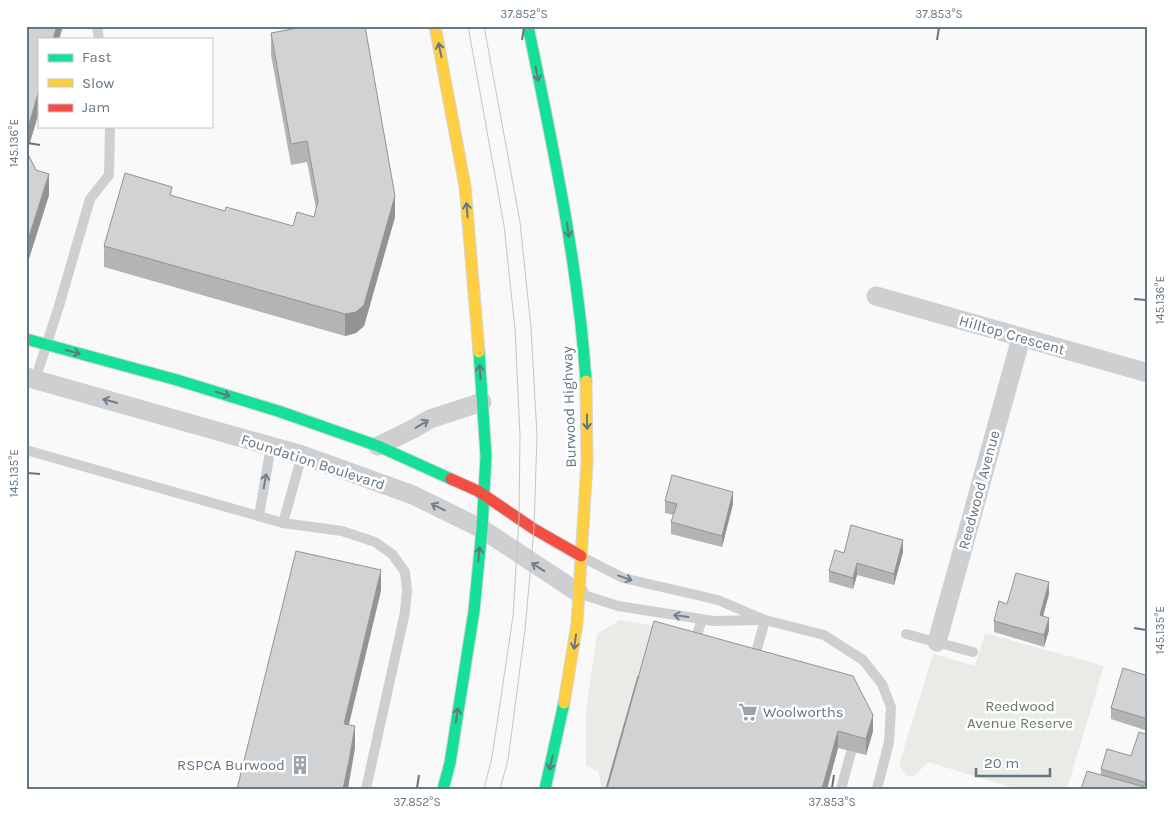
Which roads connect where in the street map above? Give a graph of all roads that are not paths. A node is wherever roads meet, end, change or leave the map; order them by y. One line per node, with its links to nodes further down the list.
1 (435, 26): 10 (main road, one-way to 1)
2 (528, 26): 19 (main road, Burwood Highway, one-way to 19)
3 (110, 128): 7 (lane)
4 (876, 296): 5 (street, Hilltop Crescent)
5 (1021, 338): 8 (street, Hilltop Crescent); 24 (street, Reedwood Avenue)
6 (26, 339): 7 (main road)
7 (45, 345): 9 (lane); 12 (main road, one-way to 12)
8 (1148, 373)
9 (30, 378): 11 (street, Foundation Boulevard, one-way to 9)
10 (482, 402): 12 (street, one-way to 10); 15 (main road)
11 (271, 446): 14 (street, Foundation Boulevard); 16 (lane, one-way to 11)
12 (378, 446): 15 (main road)
13 (26, 450): 16 (lane)
14 (302, 455): 17 (lane); 18 (street, Foundation Boulevard, one-way to 14)
15 (484, 496): 18 (main road); 19 (main road)
16 (258, 516): 17 (lane)
17 (283, 523): 29 (lane)
18 (482, 530): 20 (street, Foundation Boulevard, one-way to 18); 30 (main road, one-way to 18)
19 (581, 556): 20 (main road, Burwood Highway); 22 (lane, one-way to 22)
20 (579, 593): 21 (lane, one-way to 20); 31 (main road, Burwood Highway, one-way to 31)
21 (702, 619): 22 (lane); 25 (lane)
22 (765, 620): 27 (lane); 33 (lane)
23 (906, 634): 24 (lane)
24 (937, 642): 26 (lane)
25 (693, 649)
26 (973, 652)
27 (752, 665)
28 (851, 752): 32 (lane)
29 (366, 789)
30 (444, 789)
31 (545, 789)
32 (841, 789)
33 (877, 789)

